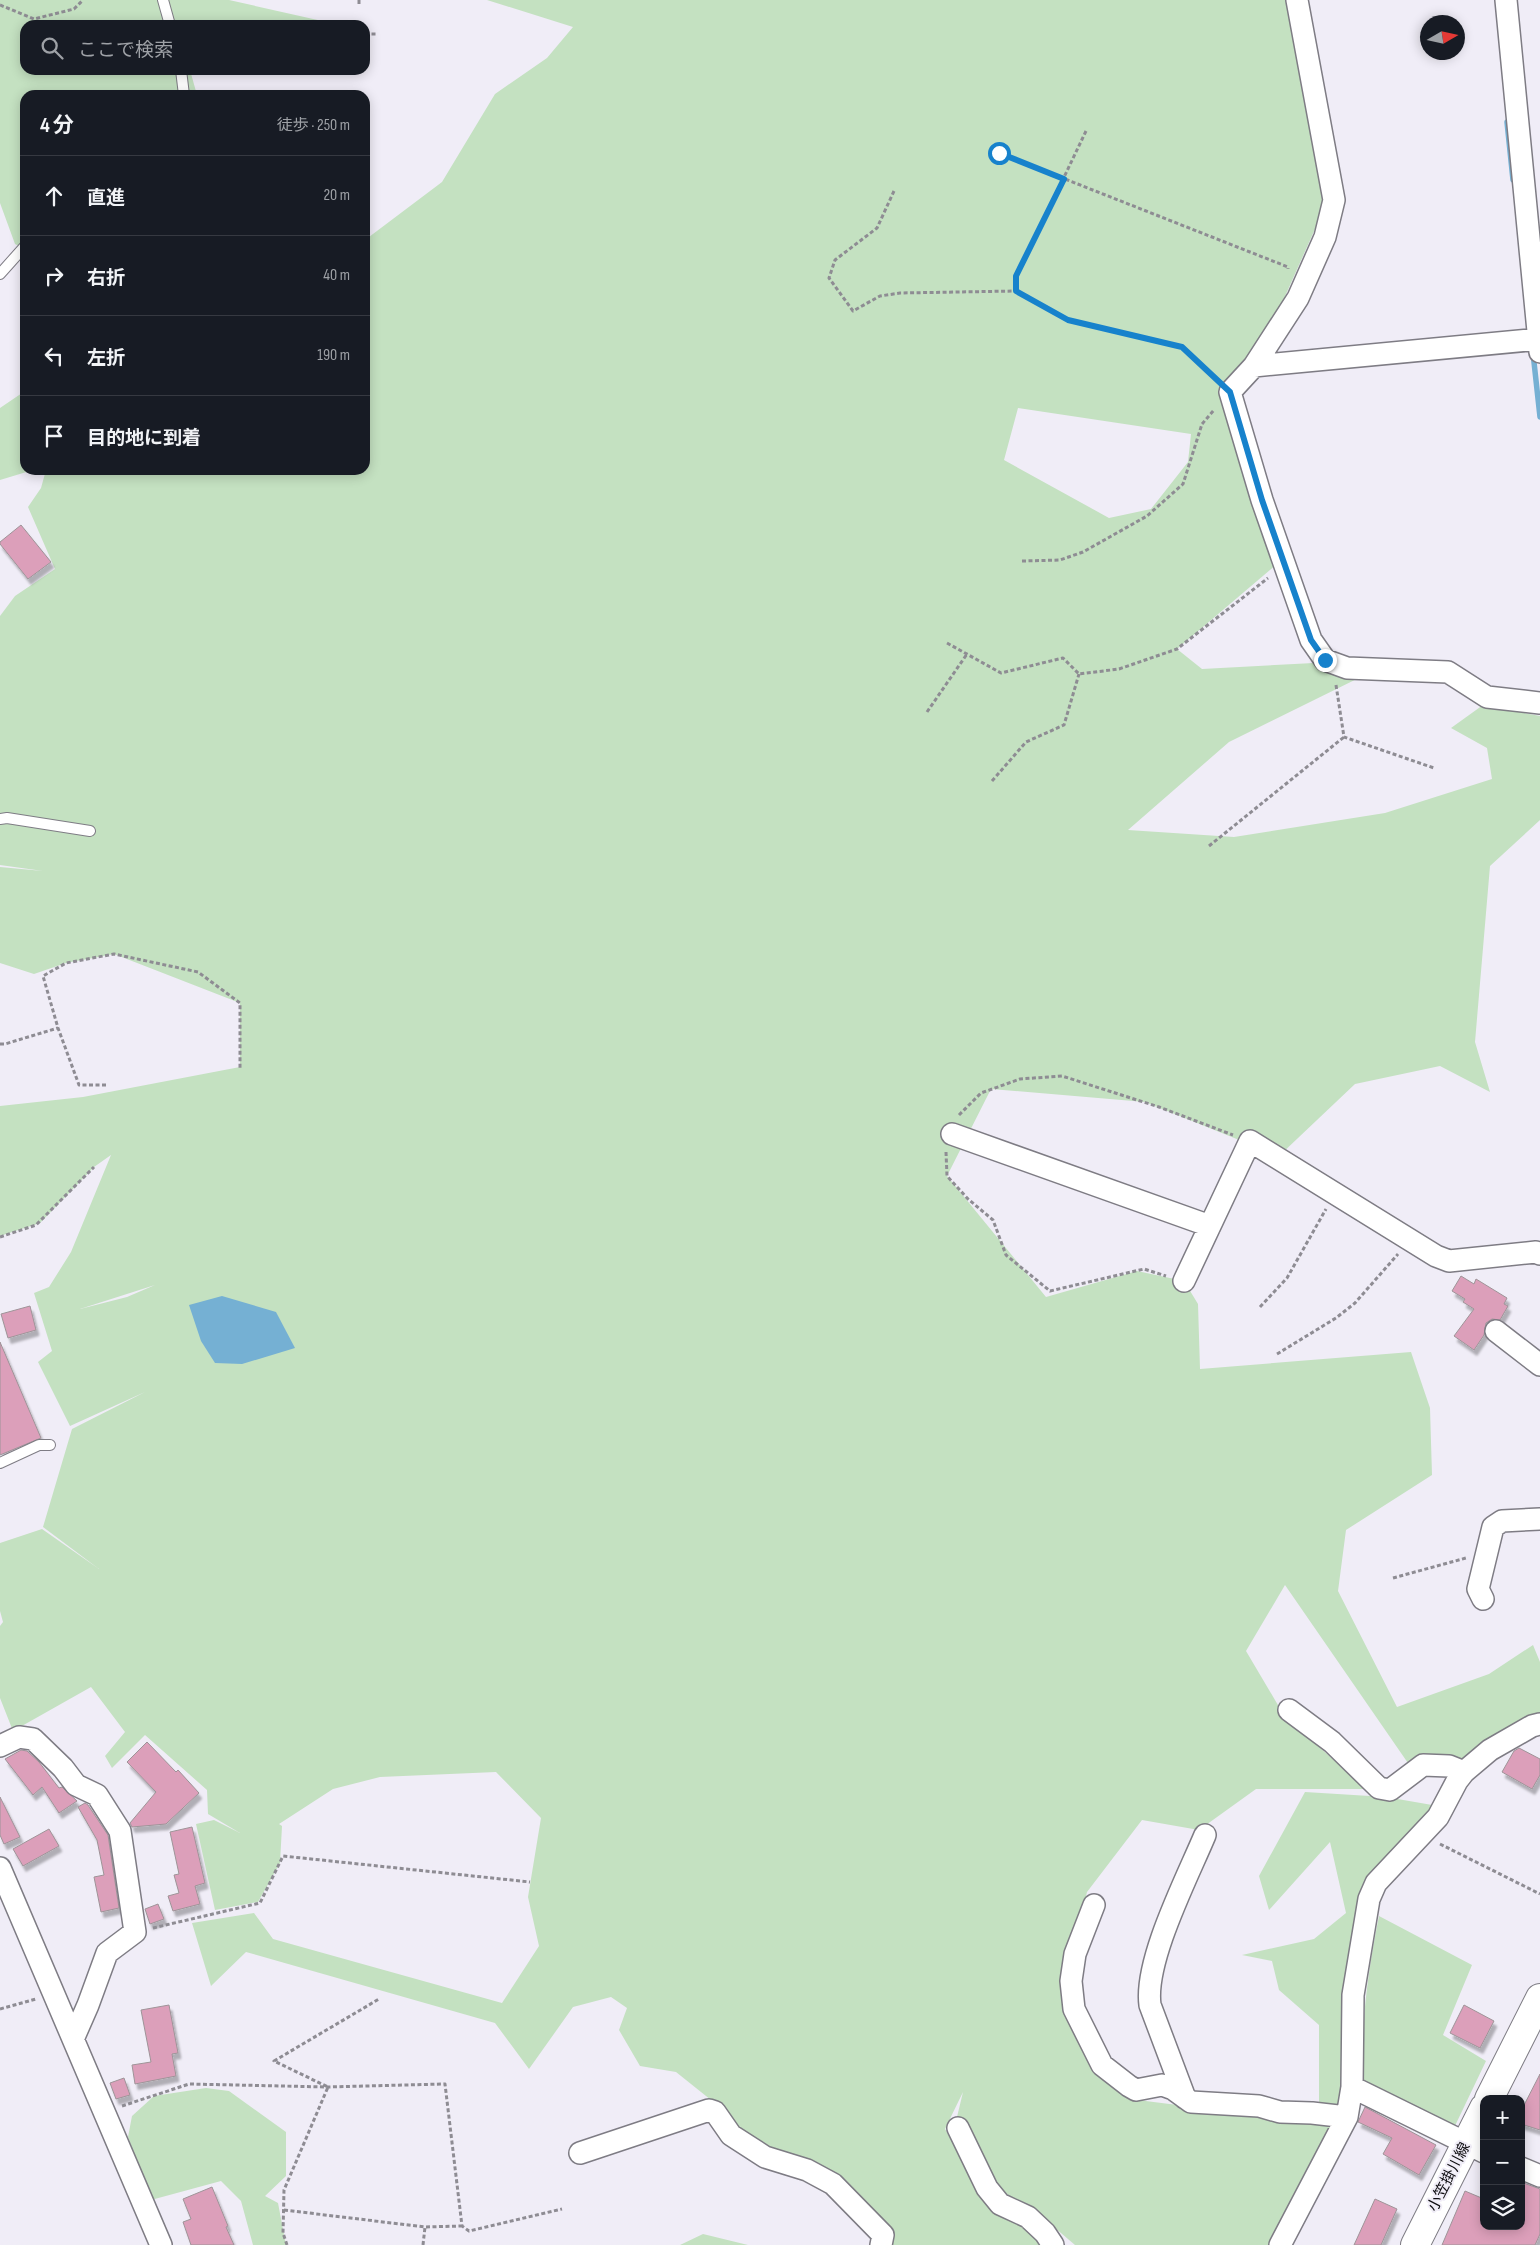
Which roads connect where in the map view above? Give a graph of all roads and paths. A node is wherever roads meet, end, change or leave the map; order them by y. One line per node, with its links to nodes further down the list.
1 (83, 0): 5 (path)
2 (163, 0): 6 (lane)
3 (1297, 0): 18 (street)
4 (1506, 0): 19 (street)
5 (0, 5)
6 (169, 20)
7 (370, 34): 8 (path)
8 (376, 34)
9 (182, 75): 10 (lane)
10 (183, 90)
11 (1086, 131): 13 (path)
12 (999, 153): 13 (path)
13 (1064, 179): 17 (path); 18 (path)
14 (894, 191): 17 (path)
15 (20, 252): 16 (lane)
16 (0, 274)
17 (1016, 291): 21 (path)
18 (1294, 304): 20 (street)
19 (1535, 343): 20 (street)
20 (1254, 366): 21 (street)
21 (1230, 392): 22 (path); 23 (street)
22 (1022, 561)
23 (1285, 565): 26 (street); 27 (path)
24 (947, 643): 25 (path)
25 (967, 654): 27 (path); 29 (path)
26 (1332, 662): 28 (street); 30 (path)
27 (1079, 674): 32 (path)
28 (1540, 703)
29 (927, 712)
30 (1344, 737): 31 (path); 35 (path)
31 (1434, 768)
32 (992, 781)
33 (0, 819): 34 (lane)
34 (90, 831)
35 (1209, 846)
36 (58, 1028): 37 (path); 38 (path); 39 (path)
37 (0, 1044)
38 (240, 1068)
39 (106, 1085)
40 (952, 1134): 43 (street)
41 (94, 1167): 44 (path)
42 (1335, 1193): 43 (street); 45 (street); 48 (path)
43 (1210, 1226): 47 (street)
44 (0, 1236)
45 (1410, 1240): 46 (street); 50 (path)
46 (1540, 1254)
47 (1184, 1281)
48 (1260, 1307)
49 (1496, 1331): 51 (street)
50 (1277, 1354)
51 (1540, 1366)
52 (50, 1445): 53 (lane)
53 (0, 1463)
54 (1540, 1520): 55 (street)
55 (1486, 1553): 56 (path); 57 (street)
56 (1393, 1578)
57 (1484, 1599)
58 (1289, 1710): 61 (street)
59 (1540, 1724): 61 (street)
60 (0, 1746): 68 (street)
61 (1464, 1772): 62 (street)
62 (1421, 1834): 66 (path); 75 (street)
63 (1205, 1835): 77 (street)
64 (0, 1868): 69 (street)
65 (530, 1882): 68 (path)
66 (1540, 1894)
67 (1094, 1905): 77 (street)
68 (135, 1932): 73 (street)
69 (54, 1994): 72 (path); 73 (street)
70 (1540, 1998): 76 (main road)
71 (379, 1999): 74 (path)
72 (0, 2009)
73 (74, 2037): 78 (street)
74 (328, 2087): 78 (path); 87 (path); 88 (path)
75 (1352, 2087): 79 (street); 82 (street)
76 (1490, 2095)
77 (1185, 2098): 79 (street)
78 (105, 2112): 90 (street)
79 (1348, 2117): 95 (street)
80 (1480, 2124): 82 (main road, 小笠掛川線)
81 (958, 2128): 94 (street)
82 (1474, 2148): 96 (main road, 小笠掛川線)
83 (580, 2153): 93 (street)
84 (1525, 2170): 85 (street)
85 (1540, 2176)
86 (562, 2209): 88 (path)
87 (284, 2210): 89 (path); 91 (path)
88 (462, 2226): 89 (path)
89 (426, 2227): 92 (path)
90 (161, 2245)
91 (287, 2245)
92 (423, 2245)
93 (881, 2245)
94 (1053, 2245)
95 (1280, 2245)
96 (1415, 2245)

